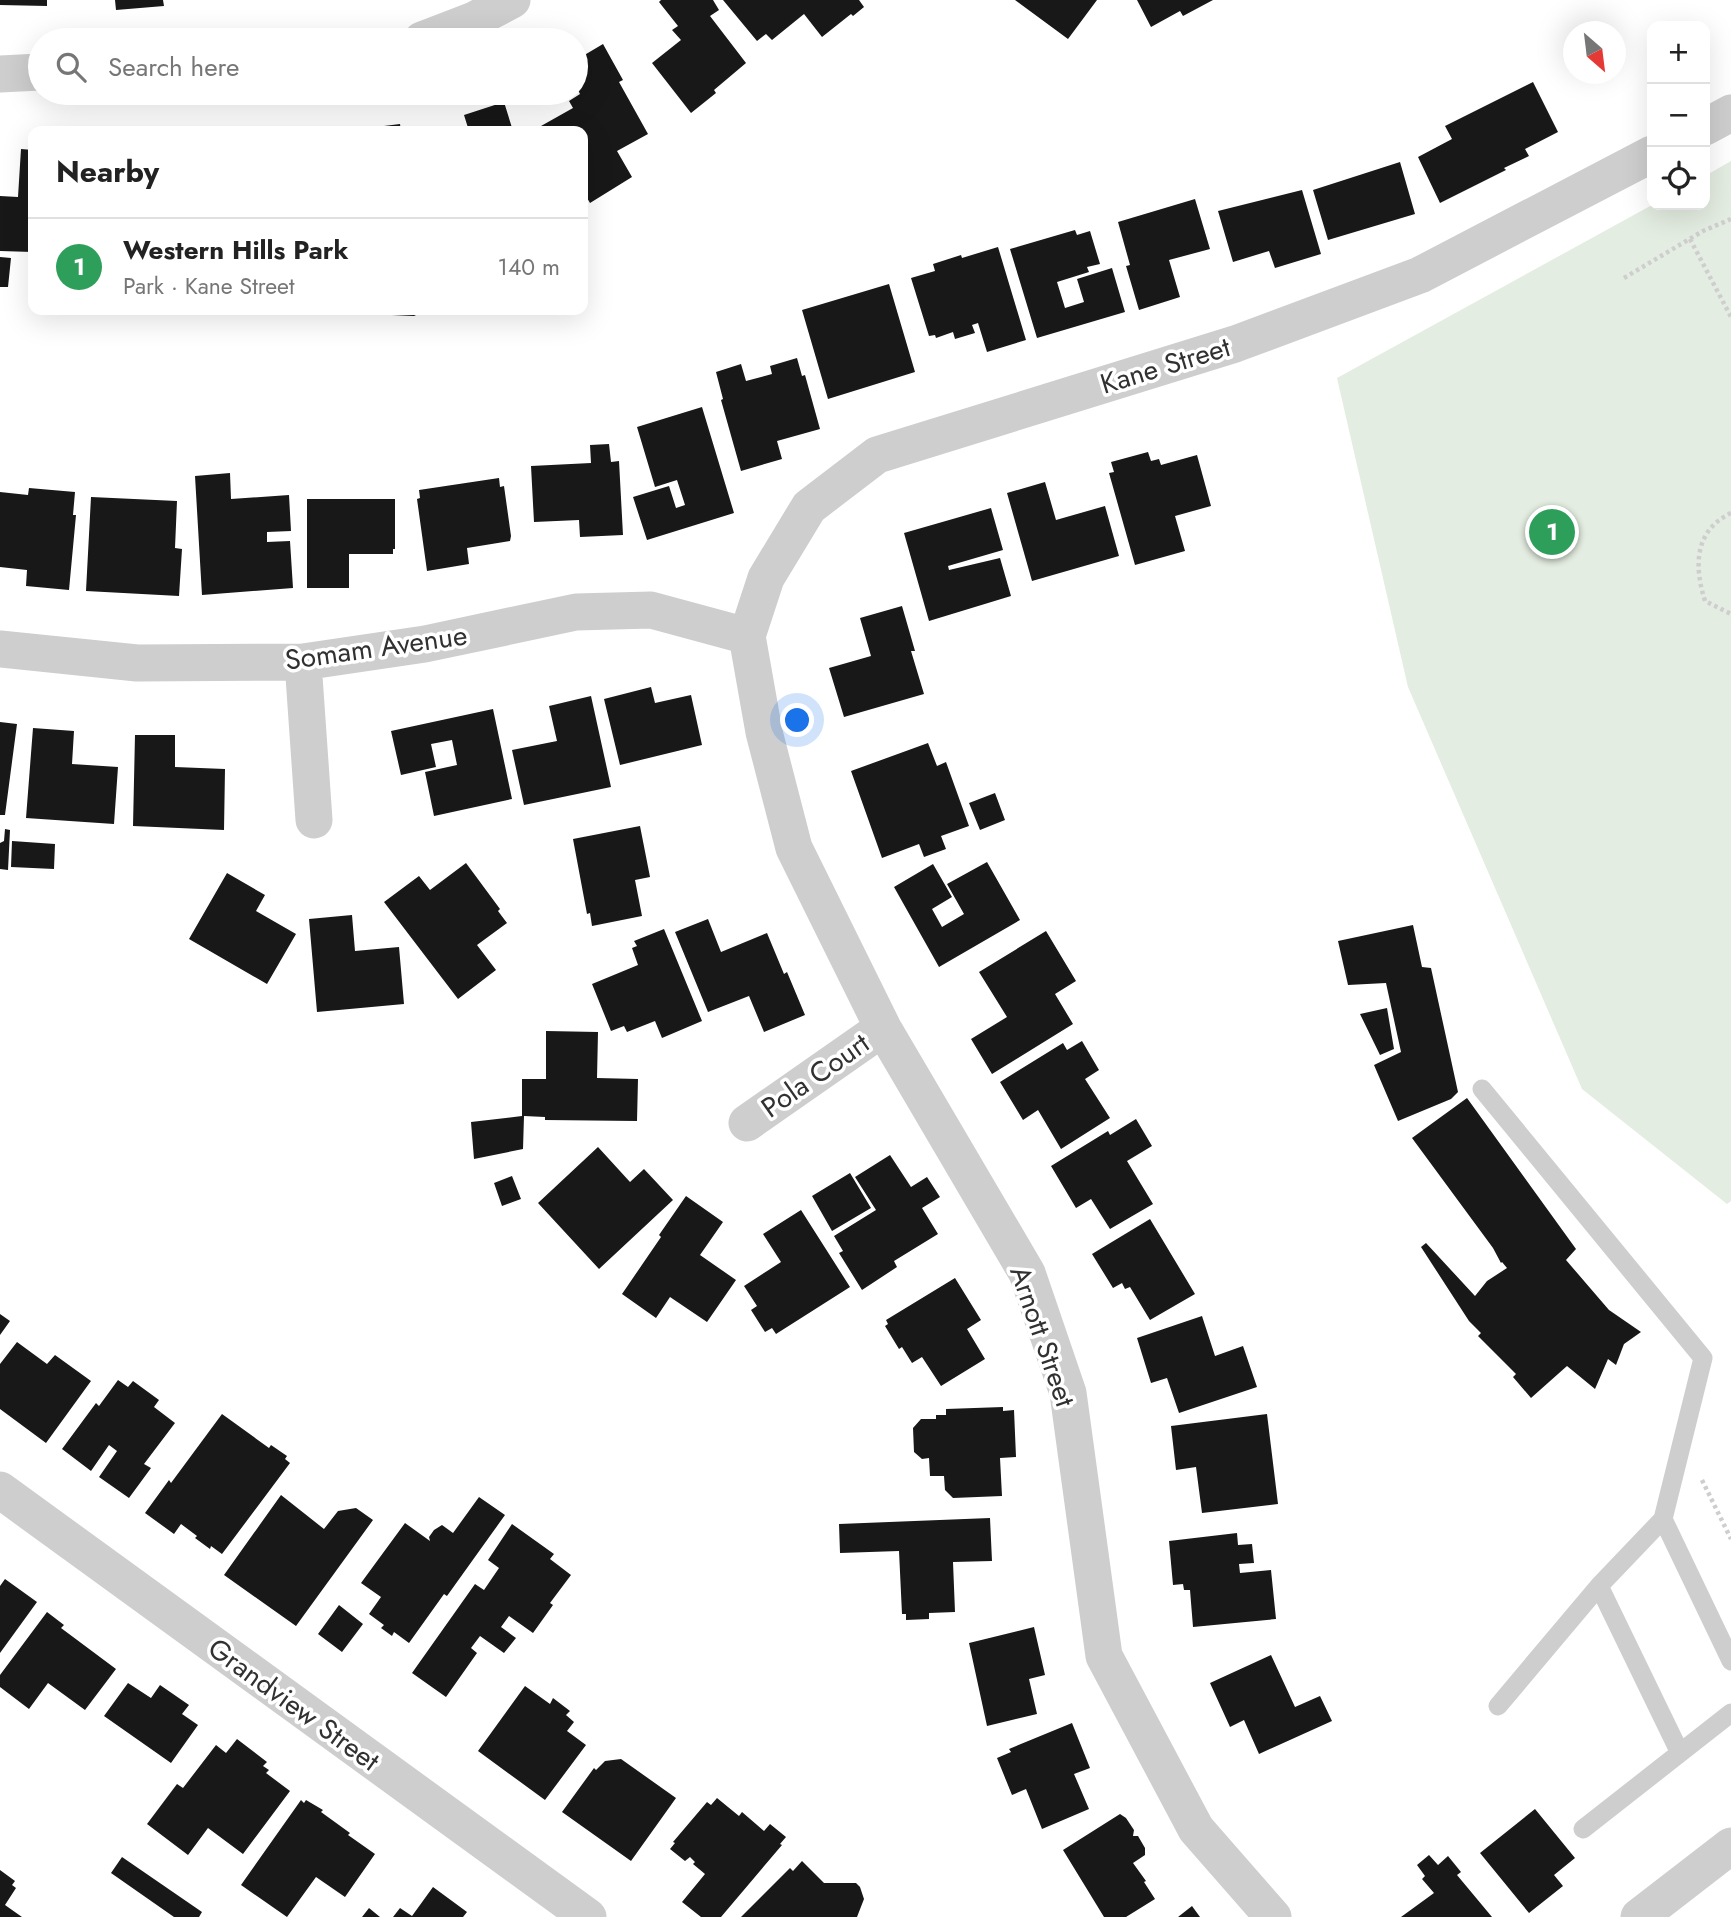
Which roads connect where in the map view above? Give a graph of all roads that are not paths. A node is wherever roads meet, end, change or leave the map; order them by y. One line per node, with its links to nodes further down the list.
1 (512, 0): 2 (street)
2 (469, 10): 3 (street)
3 (441, 28)
4 (28, 73): 5 (street)
5 (0, 74)
6 (1731, 113): 7 (street)
7 (1710, 124)
8 (1647, 157): 9 (street, Kane Street)
9 (747, 636): 11 (street, Somam Avenue); 13 (street, Arnott Street)
10 (0, 649): 11 (street, Somam Avenue)
11 (303, 662): 12 (street)
12 (314, 820)
13 (883, 1028): 15 (street, Pola Court); 26 (street, Arnott Street)
14 (1482, 1089): 17 (lane)
15 (747, 1123)
16 (0, 1490): 25 (street, Grandview Street)
17 (1663, 1519): 18 (lane); 19 (lane)
18 (1599, 1586): 20 (lane); 22 (lane)
19 (1731, 1661)
20 (1498, 1706)
21 (1731, 1713): 22 (lane)
22 (1680, 1753): 23 (lane)
23 (1583, 1829)
24 (1731, 1846): 27 (street)
25 (588, 1917)
26 (1273, 1917)
27 (1639, 1917)

